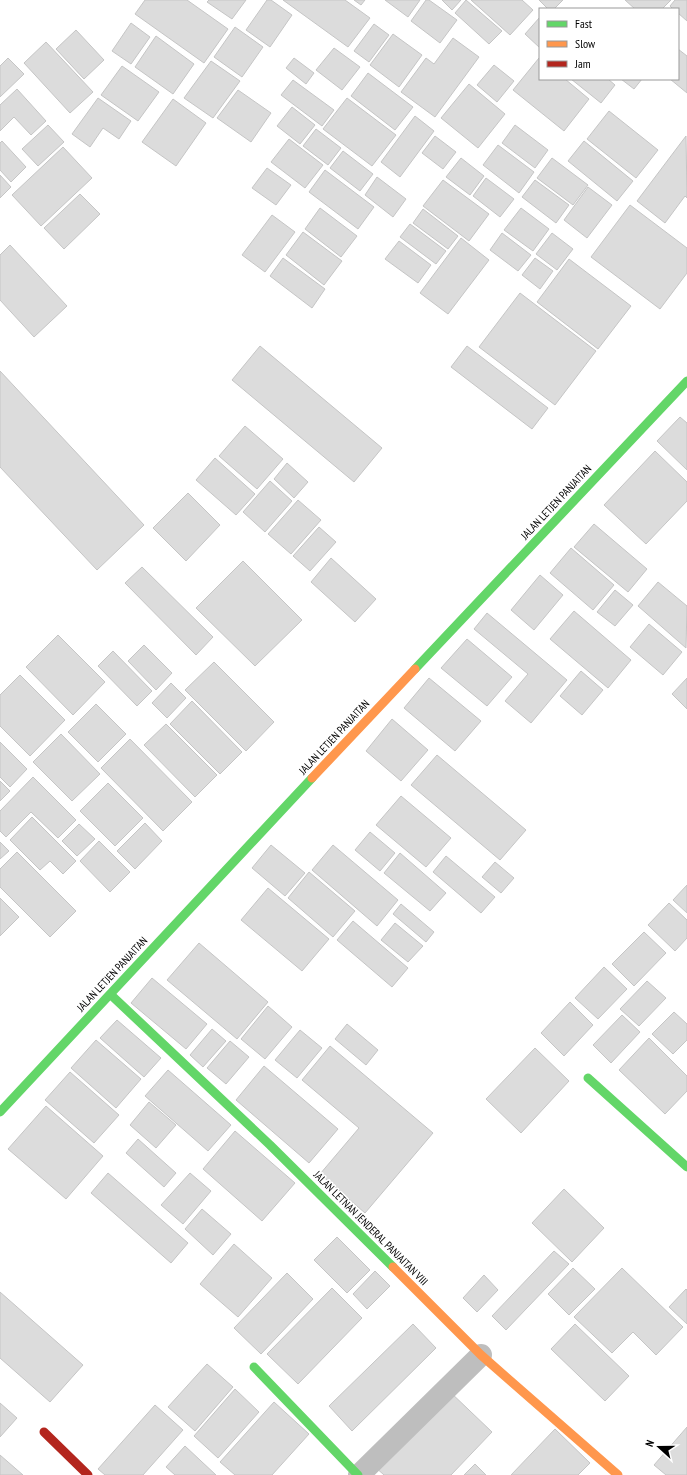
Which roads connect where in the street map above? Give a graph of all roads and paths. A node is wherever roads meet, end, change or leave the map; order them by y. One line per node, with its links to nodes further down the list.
1 (687, 381): 2 (main road, JALAN LETJEN PANJAITAN)
2 (110, 994): 4 (main road, JALAN LETJEN PANJAITAN); 6 (main road, JALAN LETNAN JENDERAL PANJAITAN VIII)
3 (588, 1078): 5 (main road)
4 (0, 1112)
5 (687, 1167)
6 (481, 1355): 10 (street); 11 (main road, JALAN LETNAN JENDERAL PANJAITAN VIII)
7 (254, 1368): 10 (main road)
8 (44, 1432): 9 (main road)
9 (88, 1475)
10 (358, 1475)
11 (618, 1475)

